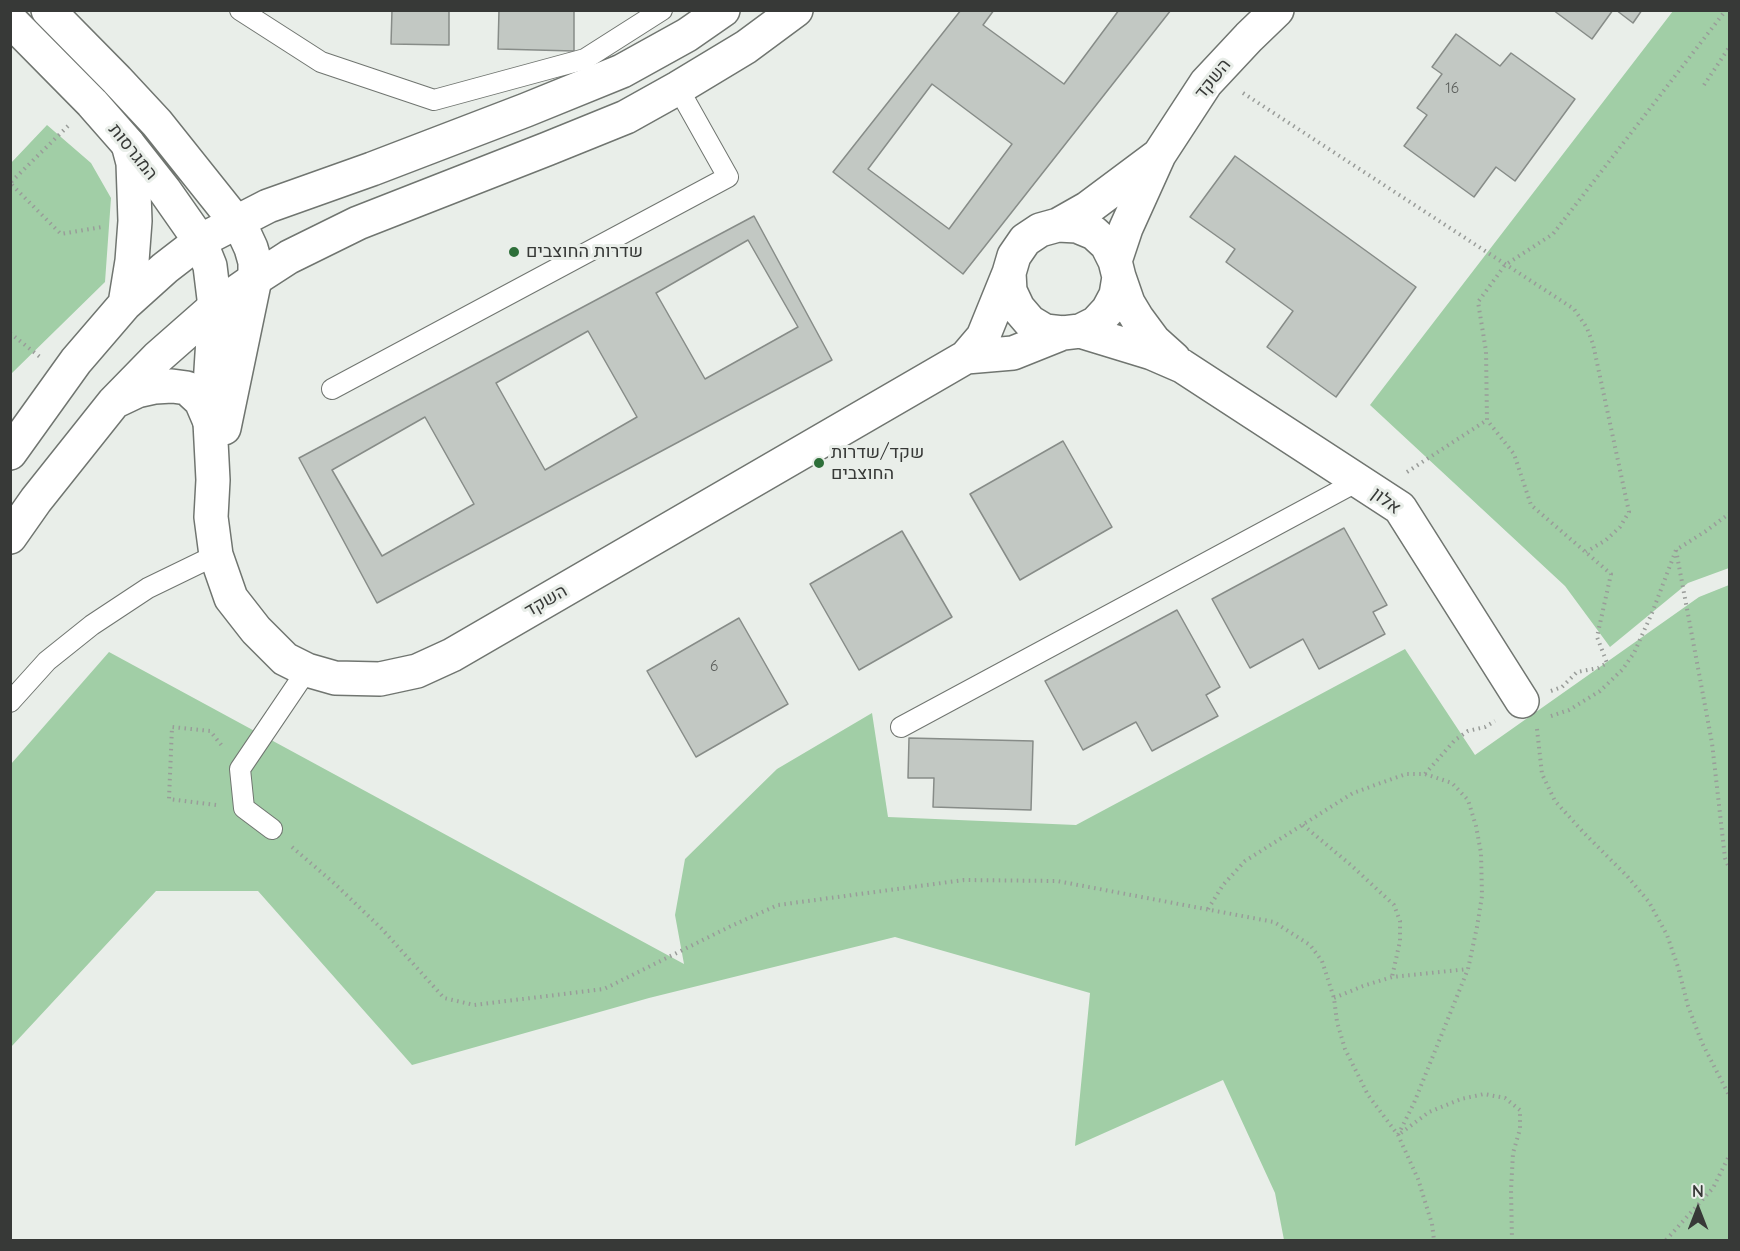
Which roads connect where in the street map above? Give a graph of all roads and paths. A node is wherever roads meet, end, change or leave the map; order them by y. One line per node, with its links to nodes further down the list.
1 (48, 10): 17 (street, המגרסות)
2 (240, 10): 3 (lane)
3 (662, 10)
4 (723, 10): 17 (street)
5 (796, 10): 12 (street)
6 (1277, 10): 10 (street, השקד)
7 (1726, 10): 20 (path)
8 (10, 20): 13 (street, המגרסות)
9 (1730, 46): 11 (path)
10 (1214, 74): 15 (street, השקד); 20 (path)
11 (1704, 85)
12 (678, 88): 23 (street); 29 (lane)
13 (92, 103): 14 (street, המגרסות); 16 (path)
14 (128, 144): 16 (street); 19 (street, המגרסות)
15 (1159, 155): 18 (street, השקד); 21 (street, השקד)
16 (135, 221): 24 (street)
17 (236, 222): 19 (street); 23 (street, המגרסות)
18 (1058, 225): 21 (street); 22 (street)
19 (200, 241): 24 (street); 25 (street, המגרסות)
20 (1505, 265): 31 (path); 40 (path)
21 (1117, 269): 26 (street); 28 (street, אלון)
22 (1009, 273): 26 (street); 27 (street, השקד)
23 (255, 279): 25 (street); 35 (street, השקד)
24 (125, 304): 33 (street)
25 (215, 307): 30 (street); 32 (street, השקד)
26 (1071, 332): 27 (street, השקד); 28 (street, אלון)
27 (966, 357): 42 (street, השקד)
28 (1182, 366): 36 (street, אלון)
29 (332, 389)
30 (114, 402): 32 (street); 38 (street)
31 (1487, 420): 34 (path); 40 (path)
32 (210, 422): 35 (street, השקד)
33 (10, 453)
34 (1437, 453)
35 (213, 480): 41 (street, השקד)
36 (1358, 481): 44 (street, אלון); 45 (lane)
37 (1730, 513): 39 (path)
38 (10, 537)
39 (1676, 550): 44 (path); 51 (path)
40 (1586, 552): 44 (path)
41 (216, 555): 42 (street, השקד); 43 (lane)
42 (307, 670): 46 (lane)
43 (10, 702)
44 (1535, 713): 47 (path); 56 (path)
45 (901, 727)
46 (240, 769): 48 (lane); 48 (path)
47 (1425, 774): 49 (path); 53 (path)
48 (244, 808): 50 (lane)
49 (1303, 825): 52 (path); 54 (path)
50 (272, 829): 52 (path)
51 (1730, 870)
52 (1208, 909): 55 (path)
53 (1468, 969): 54 (path); 57 (path)
54 (1392, 977): 55 (path)
55 (1334, 998): 57 (path)
56 (1730, 1097)
57 (1398, 1135): 59 (path); 60 (path)
58 (1730, 1154): 61 (path)
59 (1434, 1240)
60 (1512, 1240)
61 (1666, 1240)

